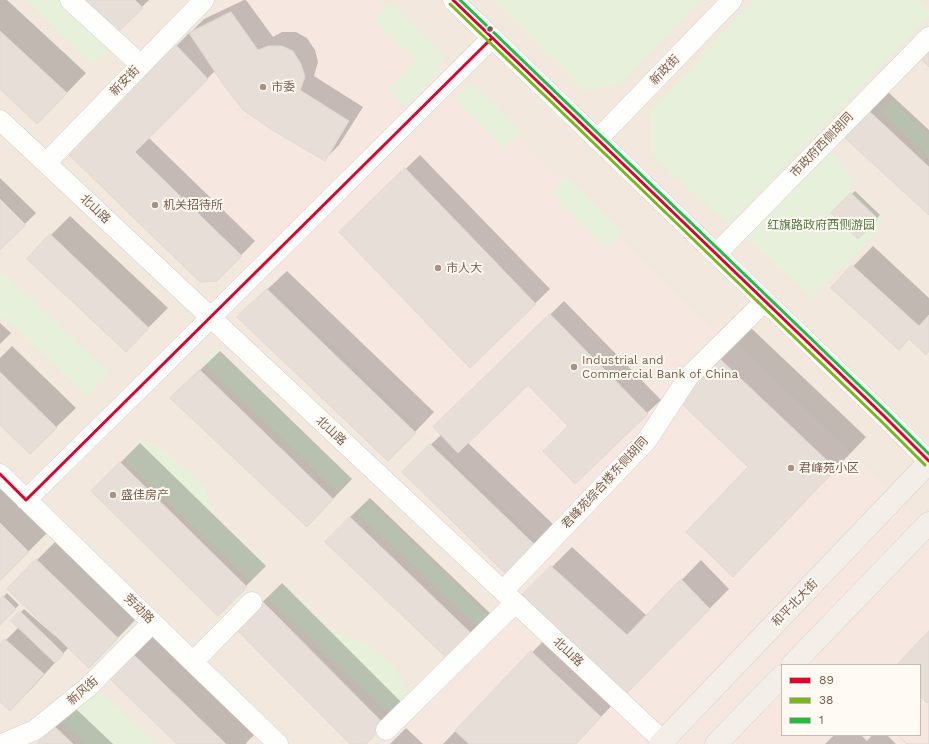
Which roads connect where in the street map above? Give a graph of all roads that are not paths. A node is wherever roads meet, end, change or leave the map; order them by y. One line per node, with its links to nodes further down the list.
1 (70, 0): 7 (street)
2 (204, 0): 7 (street, 新安街)
3 (453, 0): 6 (street)
4 (732, 0): 9 (street, 新政街)
5 (929, 36): 11 (street, 市政府西侧胡同)
6 (492, 38): 9 (street); 13 (street)
7 (141, 65): 10 (street, 新安街)
8 (0, 120): 10 (street, 北山路)
9 (598, 140): 11 (street)
10 (46, 163): 13 (street, 北山路)
11 (716, 254): 12 (street)
12 (765, 301): 14 (street); 18 (street, 君峰苑综合楼东侧胡同)
13 (211, 317): 16 (street); 18 (street, 北山路)
14 (929, 461): 25 (main road, 和平北大街)
15 (0, 474): 16 (street, 劳动路)
16 (26, 500): 20 (street, 劳动路)
17 (929, 523): 22 (main road)
18 (509, 597): 24 (street, 君峰苑综合楼东侧胡同); 25 (street, 北山路)
19 (252, 602): 21 (street)
20 (152, 623): 21 (street, 劳动路); 26 (street, 新风街)
21 (193, 662): 27 (street, 劳动路)
22 (793, 664)
23 (781, 677): 28 (main road)
24 (386, 730)
25 (661, 742)
26 (2, 744)
27 (278, 744)
28 (716, 744)

